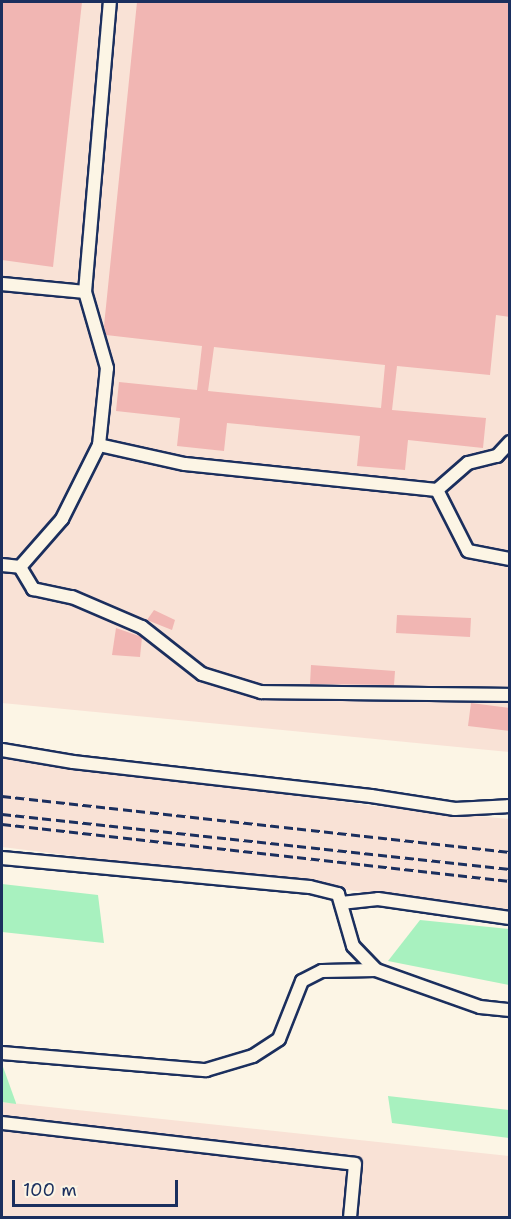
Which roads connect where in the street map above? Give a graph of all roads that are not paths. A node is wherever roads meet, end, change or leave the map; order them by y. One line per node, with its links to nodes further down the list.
1 (110, 2): 3 (lane)
2 (2, 284): 3 (lane)
3 (85, 292): 5 (lane)
4 (510, 442): 6 (lane)
5 (99, 445): 6 (lane); 9 (lane)
6 (437, 490): 7 (lane)
7 (510, 559)
8 (2, 565): 9 (lane)
9 (20, 567): 10 (lane)
10 (510, 695)
11 (2, 750): 12 (lane)
12 (510, 806)
13 (2, 858): 14 (lane)
14 (341, 903): 15 (lane); 16 (lane)
15 (510, 918)
16 (376, 970): 17 (lane); 18 (lane)
17 (510, 1010)
18 (2, 1053)
19 (2, 1123): 20 (lane)
20 (350, 1218)

